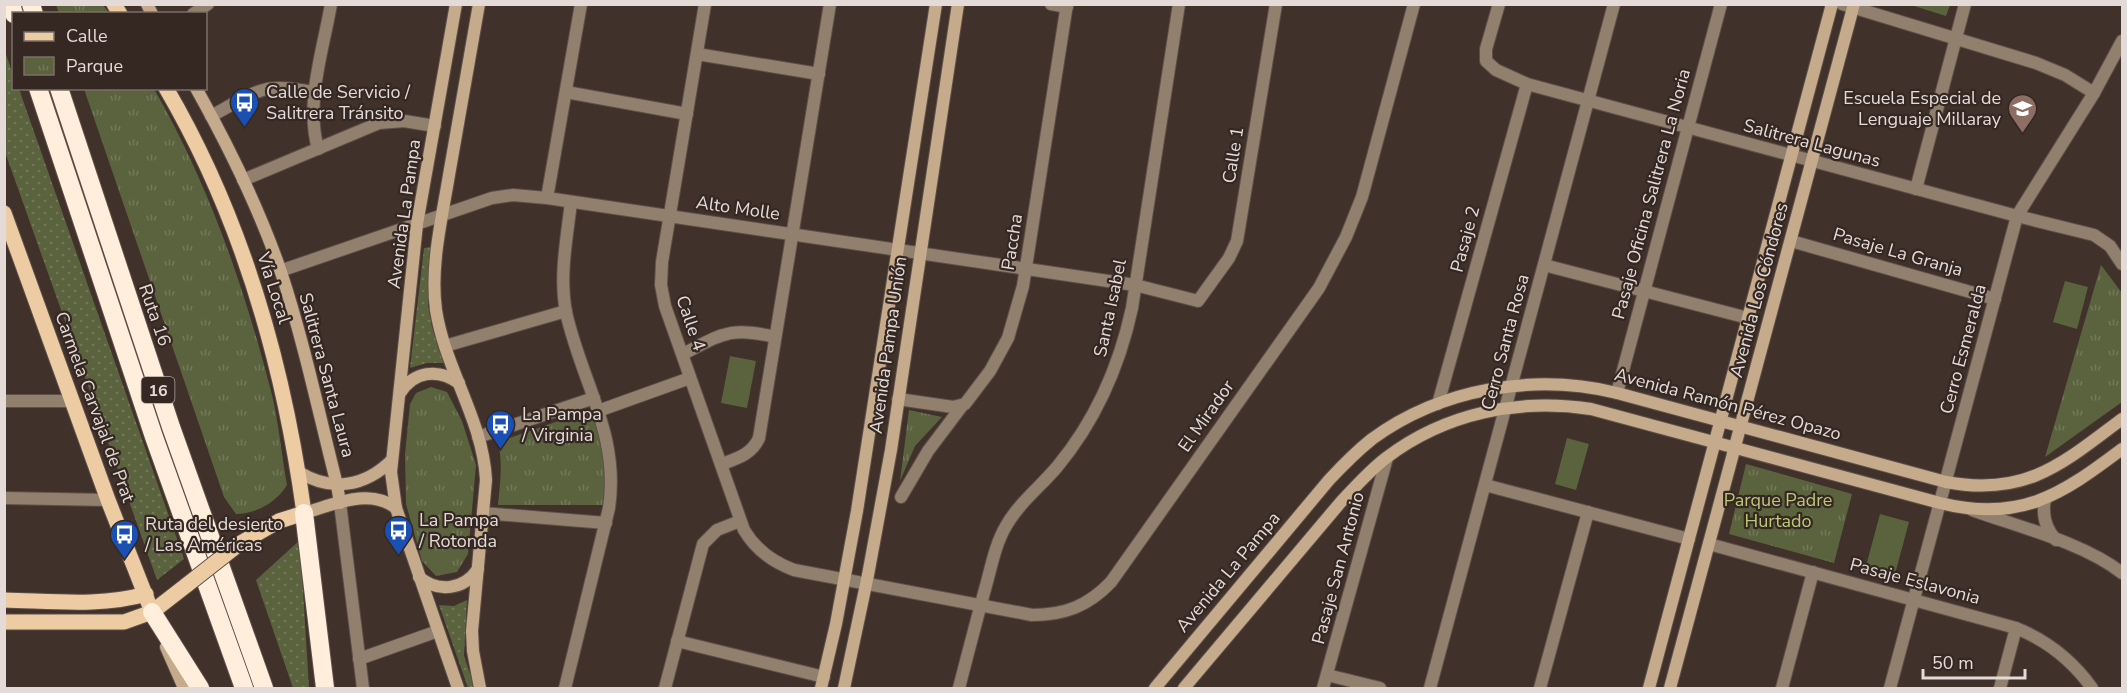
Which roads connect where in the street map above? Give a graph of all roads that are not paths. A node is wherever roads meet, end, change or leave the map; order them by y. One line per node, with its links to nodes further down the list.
1 (331, 4): 29 (street)
2 (456, 4): 35 (street, Avenida La Pampa)
3 (478, 4): 45 (street, Avenida La Pampa)
4 (581, 4): 30 (street)
5 (705, 4): 22 (street, Calle 4)
6 (830, 4): 23 (street)
7 (936, 4): 51 (street, Avenida Pampa Unión)
8 (958, 4): 52 (street, Avenida Pampa Unión)
9 (1051, 4): 18 (street)
10 (1179, 4): 57 (street, Santa Isabel)
11 (1276, 4): 60 (street, Calle 1)
12 (1414, 4): 119 (street, El Mirador)
13 (1498, 4): 24 (street, Salitrera Lagunas)
14 (1614, 4): 32 (street, Cerro Santa Rosa)
15 (1721, 4): 36 (street, Pasaje Oficina Salitrera La Noria)
16 (1832, 4): 38 (street, Avenida Los Cóndores)
17 (1965, 4): 20 (street)
18 (1067, 6): 55 (street, Paccha)
19 (1850, 6): 20 (street); 39 (street, Avenida Los Cóndores)
20 (1956, 39): 31 (street); 41 (street)
21 (2122, 42): 31 (street, Cerro Esmeralda)
22 (697, 54): 23 (street); 33 (street, Calle 4)
23 (819, 74): 49 (street)
24 (1527, 84): 32 (street, Salitrera Lagunas); 75 (street, Pasaje 2)
25 (39, 90): 130 (highway, 16)
26 (60, 90): 131 (highway, Ruta 16 / 16)
27 (167, 90): 89 (main road, Vía Local)
28 (197, 90): 34 (street, Salitrera Santa Laura)
29 (315, 92): 34 (street); 37 (street)
30 (566, 92): 33 (street); 42 (street)
31 (2094, 93): 47 (street, Cerro Esmeralda)
32 (1588, 101): 36 (street, Salitrera Lagunas); 54 (street, Cerro Santa Rosa)
33 (687, 114): 46 (street, Calle 4)
34 (212, 116): 40 (street, Salitrera Santa Laura)
35 (435, 126): 37 (street); 48 (street, Avenida La Pampa)
36 (1688, 128): 38 (street, Salitrera Lagunas); 58 (street, Pasaje Oficina Salitrera La Noria)
37 (318, 148): 40 (street)
38 (1792, 156): 39 (street, Salitrera Lagunas); 62 (street, Avenida Los Cóndores)
39 (1812, 161): 41 (street, Salitrera Lagunas); 50 (street, Avenida Los Cóndores)
40 (243, 180): 56 (street, Salitrera Santa Laura)
41 (1916, 189): 47 (street, Salitrera Lagunas)
42 (547, 198): 43 (street, Alto Molle); 45 (street, Alto Molle)
43 (571, 202): 46 (street, Alto Molle); 61 (street)
44 (4, 213): 74 (main road, Carmela Carvajal de Prat)
45 (442, 216): 48 (street, Alto Molle); 64 (street, Avenida La Pampa)
46 (670, 216): 49 (street, Alto Molle); 65 (street, Calle 4)
47 (2017, 216): 53 (street, Salitrera Lagunas); 59 (street, Cerro Esmeralda)
48 (417, 224): 56 (street, Alto Molle); 69 (street, Avenida La Pampa)
49 (793, 234): 51 (street, Alto Molle); 63 (street)
50 (1791, 241): 59 (street, Pasaje La Granja); 81 (street, Avenida Los Cóndores)
51 (897, 250): 52 (street, Alto Molle); 114 (street, Avenida Pampa Unión)
52 (920, 253): 55 (street, Alto Molle); 72 (street, Avenida Pampa Unión)
53 (2122, 264)
54 (1544, 265): 58 (street); 68 (street, Cerro Santa Rosa)
55 (1026, 269): 57 (street, Alto Molle); 76 (street, Paccha)
56 (280, 271): 92 (street, Salitrera Santa Laura)
57 (1135, 285): 60 (street, Alto Molle); 119 (street, Santa Isabel)
58 (1644, 291): 62 (street); 70 (street, Pasaje Oficina Salitrera La Noria)
59 (1995, 299): 91 (street, Cerro Esmeralda)
60 (1198, 301)
61 (566, 311): 64 (street); 71 (street)
62 (1748, 318): 80 (street, Avenida Los Cóndores)
63 (775, 337): 65 (street); 88 (street)
64 (445, 346): 67 (street, Avenida La Pampa)
65 (683, 354): 66 (street, Calle 4)
66 (690, 378): 78 (street); 88 (street, Calle 4)
67 (459, 383): 69 (street); 82 (street, Avenida La Pampa)
68 (1512, 386): 70 (street, Avenida Ramón Pérez Opazo); 75 (street, Avenida Ramón Pérez Opazo); 77 (street, Cerro Santa Rosa)
69 (400, 393): 87 (street, Avenida La Pampa)
70 (1617, 393): 80 (street, Avenida Ramón Pérez Opazo)
71 (594, 398): 78 (street); 82 (street)
72 (898, 399): 76 (street); 115 (street, Avenida Pampa Unión)
73 (4, 400): 74 (street)
74 (72, 401): 97 (main road, Carmela Carvajal de Prat)
75 (1438, 404): 90 (street, Avenida Ramón Pérez Opazo)
76 (962, 406): 94 (street, Paccha)
77 (1506, 407): 83 (street); 86 (street); 93 (street, Cerro Santa Rosa)
78 (598, 411): 106 (street)
79 (2122, 420): 91 (street, Avenida Ramón Pérez Opazo)
80 (1721, 421): 81 (street, Avenida Ramón Pérez Opazo); 83 (street, Avenida Los Cóndores)
81 (1741, 427): 84 (street, Avenida Los Cóndores); 91 (street, Avenida Ramón Pérez Opazo)
82 (478, 438): 104 (street, Avenida La Pampa)
83 (1715, 442): 84 (street); 107 (street, Avenida Los Cóndores)
84 (1735, 447): 99 (street); 109 (street, Avenida Los Cóndores)
85 (2122, 449): 96 (street)
86 (1387, 458): 126 (street, Pasaje San Antonio); 141 (street)
87 (392, 460): 92 (street); 100 (street, Avenida La Pampa)
88 (722, 464): 105 (street, Calle 4)
89 (298, 472): 92 (street); 103 (main road, Vía Local)
90 (1329, 480): 140 (street, Avenida La Pampa)
91 (1946, 482): 99 (street, Cerro Esmeralda)
92 (337, 485): 98 (street, Salitrera Santa Laura)
93 (1485, 485): 102 (street); 144 (street, Cerro Santa Rosa)
94 (901, 497)
95 (4, 498): 97 (street)
96 (2045, 499): 101 (street); 108 (street)
97 (108, 500): 116 (main road, Carmela Carvajal de Prat)
98 (340, 503): 100 (street); 103 (street); 125 (street, Salitrera Santa Laura)
99 (1940, 503): 101 (street); 118 (street, Cerro Esmeralda)
100 (396, 508): 113 (street, Avenida La Pampa)
101 (1971, 509): 108 (street)
102 (1588, 512): 107 (street); 145 (street)
103 (304, 513): 120 (main road, bridge); 132 (highway)
104 (483, 513): 106 (street); 110 (street, Avenida La Pampa)
105 (740, 521): 114 (street, Calle 4); 124 (street)
106 (606, 523): 136 (street)
107 (1689, 539): 146 (street, Avenida Los Cóndores)
108 (2057, 541): 112 (street)
109 (1709, 544): 111 (street, Pasaje Eslavonia); 147 (street, Avenida Los Cóndores)
110 (478, 568): 113 (street); 135 (street, Avenida La Pampa)
111 (1813, 572): 118 (street, Pasaje Eslavonia); 148 (street)
112 (2122, 573)
113 (419, 577): 123 (street, Avenida La Pampa)
114 (844, 579): 115 (street, El Mirador); 127 (street, Avenida Pampa Unión)
115 (866, 584): 119 (street, El Mirador); 138 (street, Avenida Pampa Unión)
116 (146, 594): 117 (main road); 120 (main road, Carmela Carvajal de Prat)
117 (4, 600)
118 (1914, 600): 122 (street, Pasaje Eslavonia); 149 (street, Cerro Esmeralda)
119 (980, 607): 139 (street, Santa Isabel)
120 (152, 612): 121 (main road); 128 (street); 129 (highway)
121 (4, 622)
122 (2016, 628): 150 (street); 151 (street, Pasaje Eslavonia)
123 (438, 631): 125 (street); 134 (street, Avenida La Pampa)
124 (677, 641): 127 (street); 137 (street)
125 (359, 659): 133 (street, Salitrera Santa Laura)
126 (1327, 675): 142 (street, Pasaje San Antonio); 143 (street)
127 (823, 683)
128 (184, 688)
129 (200, 688)
130 (244, 688)
131 (264, 688)
132 (325, 688)
133 (363, 688)
134 (458, 688)
135 (480, 688)
136 (565, 688)
137 (665, 688)
138 (844, 688)
139 (959, 688)
140 (1155, 688)
141 (1184, 688)
142 (1323, 688)
143 (1380, 688)
144 (1430, 688)
145 (1540, 688)
146 (1649, 688)
147 (1670, 688)
148 (1782, 688)
149 (1890, 688)
150 (2000, 688)
151 (2092, 688)

